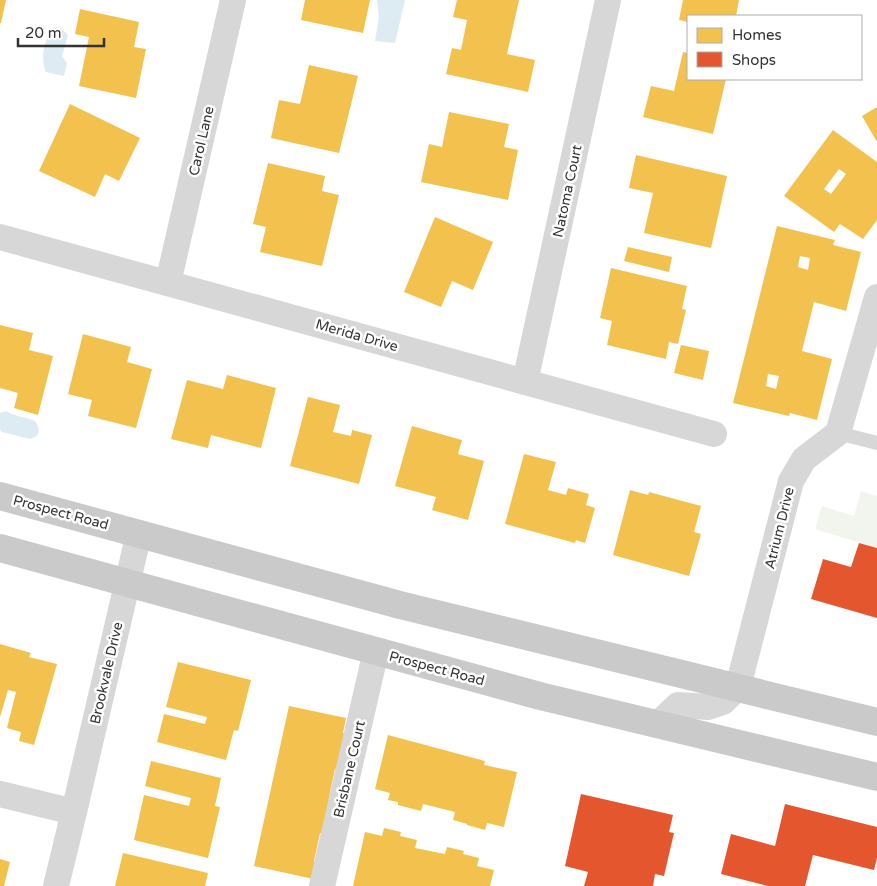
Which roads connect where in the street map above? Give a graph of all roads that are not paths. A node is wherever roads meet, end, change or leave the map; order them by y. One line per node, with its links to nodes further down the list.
1 (233, 0): 4 (street, Carol Lane)
2 (608, 0): 6 (street, Natoma Court)
3 (0, 237): 4 (street, Merida Drive)
4 (168, 283): 6 (street, Merida Drive)
5 (877, 297): 7 (street)
6 (525, 382): 8 (street, Merida Drive)
7 (838, 433): 9 (lane); 15 (street, Atrium Drive)
8 (714, 434)
9 (877, 443)
10 (0, 496): 11 (main road, Prospect Road)
11 (139, 533): 13 (street, Brookvale Drive); 15 (main road, Prospect Road)
12 (0, 548): 13 (main road, Prospect Road)
13 (128, 582): 14 (main road, Prospect Road); 20 (street, Brookvale Drive)
14 (376, 651): 17 (main road, Prospect Road); 22 (street, Brisbane Court)
15 (738, 687): 16 (main road, Prospect Road); 17 (street)
16 (877, 722)
17 (658, 724): 18 (main road, Prospect Road)
18 (877, 777)
19 (0, 794): 20 (street)
20 (74, 812): 21 (street, Brookvale Drive)
21 (56, 886)
22 (322, 886)

